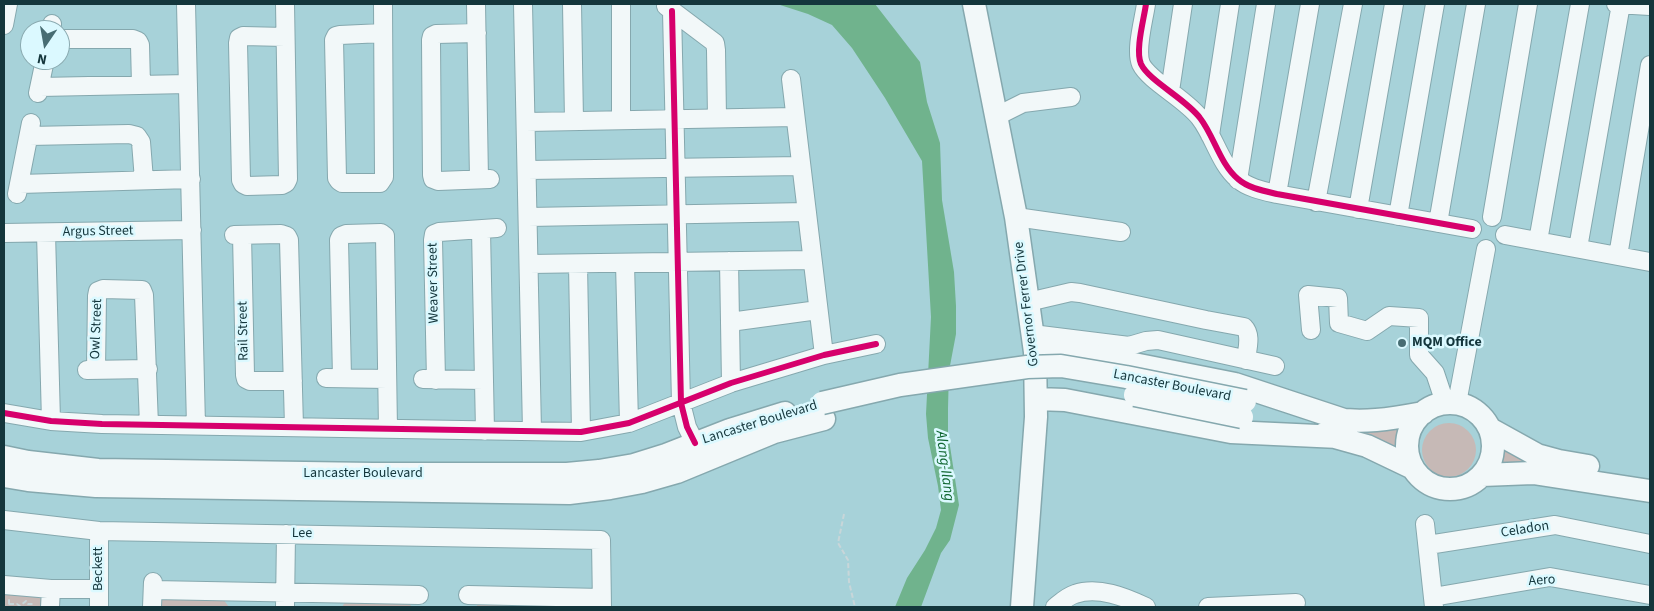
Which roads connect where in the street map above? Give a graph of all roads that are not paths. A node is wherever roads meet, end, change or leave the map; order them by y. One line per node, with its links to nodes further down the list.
1 (8, 4): 25 (street)
2 (186, 4): 33 (street)
3 (285, 4): 29 (street)
4 (383, 4): 27 (street)
5 (476, 4): 28 (street)
6 (523, 4): 43 (street)
7 (572, 4): 42 (street)
8 (621, 4): 41 (street)
9 (974, 4): 37 (main road, Governor Ferrer Drive)
10 (1146, 4): 35 (street)
11 (1183, 4): 35 (street)
12 (1230, 4): 44 (street)
13 (1266, 4): 50 (street)
14 (1310, 4): 51 (street)
15 (1353, 4): 52 (street)
16 (1394, 4): 53 (street)
17 (1436, 4): 56 (street)
18 (1476, 4): 60 (street)
19 (1528, 4): 59 (street)
20 (1580, 4): 67 (street)
21 (1616, 4): 22 (street)
22 (1621, 4): 23 (street); 68 (street)
23 (1650, 6)
24 (668, 7): 39 (street); 40 (street)
25 (4, 25)
26 (70, 33): 34 (street)
27 (383, 33): 27 (street)
28 (477, 33): 28 (street)
29 (285, 37): 29 (street)
30 (1650, 66): 70 (street)
31 (43, 70): 34 (street)
32 (791, 79): 38 (street)
33 (188, 84): 34 (street); 48 (street)
34 (141, 85)
35 (1170, 91): 44 (street)
36 (1071, 97): 37 (street)
37 (996, 116): 58 (main road, Governor Ferrer Drive)
38 (795, 117): 39 (street); 45 (street)
39 (717, 118): 40 (street)
40 (674, 119): 41 (street); 46 (street)
41 (621, 120): 42 (street)
42 (574, 121): 43 (street)
43 (526, 122): 47 (street)
44 (1210, 135): 50 (street)
45 (801, 166): 46 (street); 54 (street)
46 (675, 168): 47 (street); 55 (street)
47 (527, 170): 57 (street)
48 (191, 179): 49 (street); 62 (street)
49 (144, 180): 49 (street)
50 (1238, 180): 51 (street)
51 (1277, 194): 52 (street)
52 (1316, 202): 53 (street)
53 (1358, 209): 56 (street)
54 (807, 212): 55 (street); 71 (street)
55 (676, 214): 57 (street); 73 (street)
56 (1398, 216): 60 (street)
57 (528, 217): 76 (street)
58 (1016, 217): 63 (street); 78 (main road, Governor Ferrer Drive)
59 (1492, 217): 61 (street); 66 (street)
60 (1438, 223): 61 (street)
61 (1472, 229): 69 (street)
62 (192, 230): 65 (street, Argus Street); 101 (street)
63 (1121, 232)
64 (4, 233): 65 (street, Argus Street)
65 (46, 233): 98 (street)
66 (1504, 235): 67 (street); 69 (street)
67 (1538, 241): 68 (street)
68 (1578, 248): 70 (street)
69 (1486, 249): 94 (street)
70 (1618, 256): 74 (street)
71 (812, 260): 72 (street); 79 (street)
72 (729, 261): 73 (street); 80 (street)
73 (677, 262): 75 (street); 93 (street)
74 (1650, 262)
75 (625, 263): 77 (street); 99 (street)
76 (529, 264): 77 (street); 107 (street)
77 (578, 264): 108 (street)
78 (1028, 302): 82 (main road, Governor Ferrer Drive); 85 (street)
79 (818, 310): 80 (street); 84 (street)
80 (730, 322): 91 (street)
81 (1311, 330): 94 (street)
82 (1033, 343): 85 (street); 92 (main road, Governor Ferrer Drive); 104 (main road)
83 (876, 344): 84 (street)
84 (824, 355): 91 (street)
85 (1246, 360): 86 (street)
86 (1275, 366)
87 (148, 369): 87 (street, Owl Street); 100 (street, Owl Street)
88 (387, 379): 88 (street); 103 (street)
89 (483, 380): 89 (street, Weaver Street); 106 (street, Weaver Street)
90 (293, 381): 90 (street, Rail Street); 102 (street, Rail Street)
91 (731, 383): 93 (street)
92 (1036, 399): 104 (main road); 138 (main road, Governor Ferrer Drive)
93 (681, 403): 99 (street); 109 (street)
94 (1451, 403): 97 (main road); 105 (main road)
95 (823, 411): 104 (main road, Lancaster Boulevard, bridge); 109 (main road, Lancaster Boulevard); 114 (main road, Lancaster Boulevard)
96 (4, 413): 98 (street)
97 (1422, 413): 104 (main road, Lancaster Boulevard); 111 (main road)
98 (51, 421): 100 (street)
99 (629, 423): 108 (street)
100 (149, 425): 101 (street)
101 (196, 426): 102 (street)
102 (294, 427): 103 (street)
103 (388, 429): 106 (street)
104 (1341, 429): 111 (main road, Lancaster Boulevard)
105 (1490, 429): 112 (main road); 113 (main road)
106 (485, 430): 107 (street)
107 (532, 431): 108 (street)
108 (580, 432)
109 (695, 443): 110 (main road, Lancaster Boulevard)
110 (4, 457)
111 (1413, 468): 112 (main road)
112 (1482, 475): 115 (main road)
113 (1650, 475)
114 (4, 476)
115 (1650, 491)
116 (4, 520): 118 (street, Lee)
117 (1425, 524): 121 (street)
118 (99, 531): 119 (street, Lee); 124 (street, Beckett)
119 (286, 534): 130 (street); 133 (street, Lee)
120 (1650, 544): 121 (street, Celadon)
121 (1428, 546): 134 (street)
122 (4, 585): 123 (street)
123 (51, 589): 124 (street); 136 (street)
124 (99, 589): 137 (street, Beckett)
125 (153, 593): 129 (street)
126 (1650, 595): 134 (street, Aero)
127 (419, 596): 131 (street)
128 (468, 596): 132 (street)
129 (234, 599): 130 (street)
130 (286, 600): 131 (street)
131 (333, 600)
132 (553, 602): 133 (street)
133 (602, 602)
134 (1434, 602)
135 (1296, 603): 141 (street)
136 (42, 606)
137 (99, 607)
138 (1022, 607)
139 (1055, 607): 140 (street)
140 (1146, 607)
141 (1208, 607)

